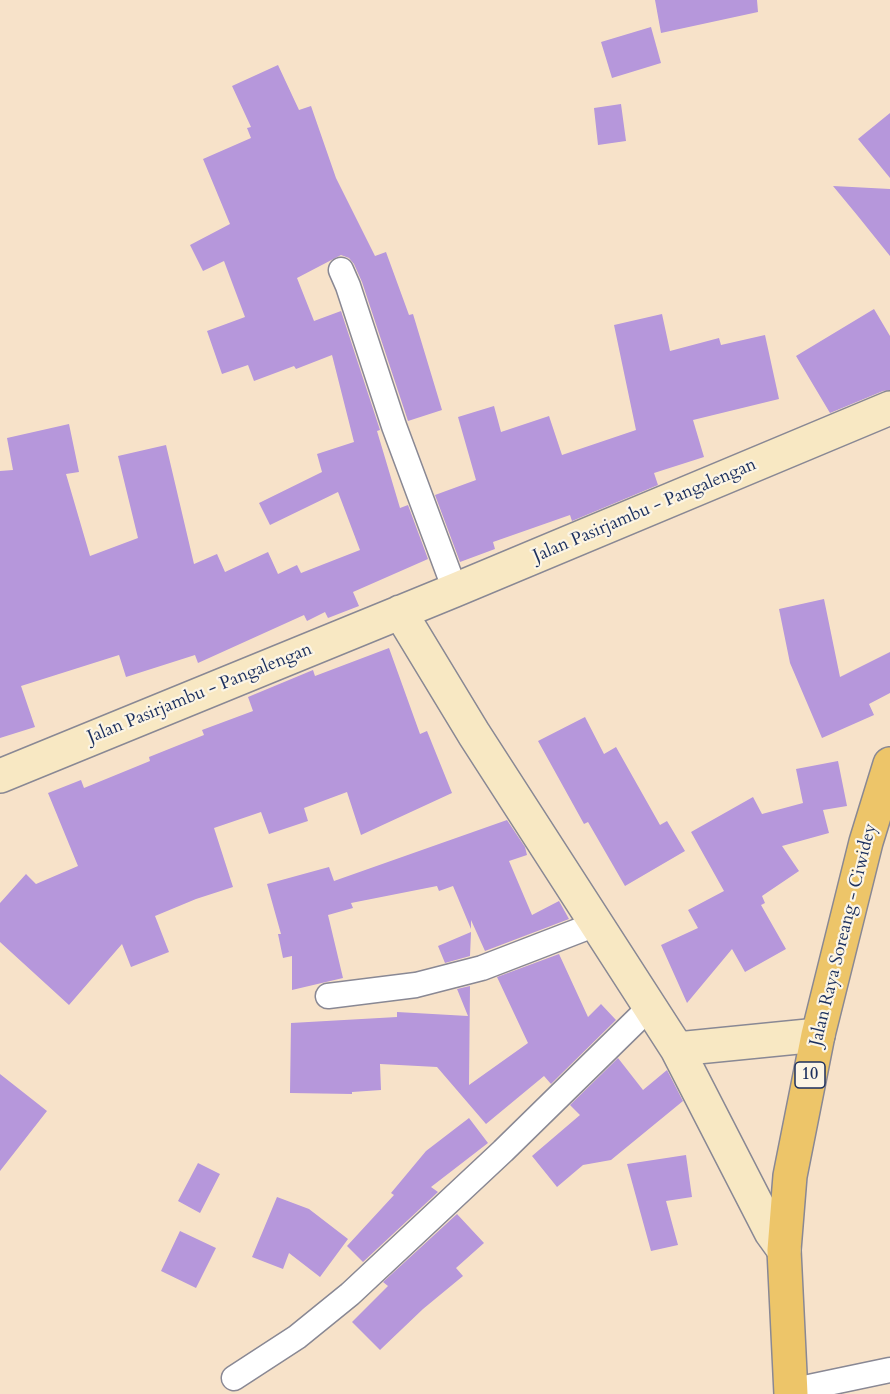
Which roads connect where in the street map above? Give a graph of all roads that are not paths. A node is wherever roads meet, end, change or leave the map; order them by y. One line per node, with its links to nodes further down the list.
1 (341, 270): 3 (street)
2 (890, 408): 3 (main road, Jalan Pasirjambu - Pangalengan)
3 (455, 590): 4 (main road, Jalan Pasirjambu - Pangalengan)
4 (400, 612): 6 (main road, Jalan Pasirjambu - Pangalengan); 7 (main road)
5 (890, 764): 10 (highway, Jalan Raya Soreang - Ciwidey / 10)
6 (0, 776)
7 (596, 924): 8 (street); 9 (main road)
8 (328, 996)
9 (650, 1007): 11 (main road); 14 (street)
10 (818, 1035): 11 (main road); 12 (highway, Jalan Raya Soreang - Ciwidey / 10)
11 (677, 1049): 12 (main road)
12 (784, 1250): 15 (highway, Jalan Raya Soreang - Ciwidey / 10)
13 (890, 1370): 15 (street)
14 (234, 1378)
15 (790, 1393)

